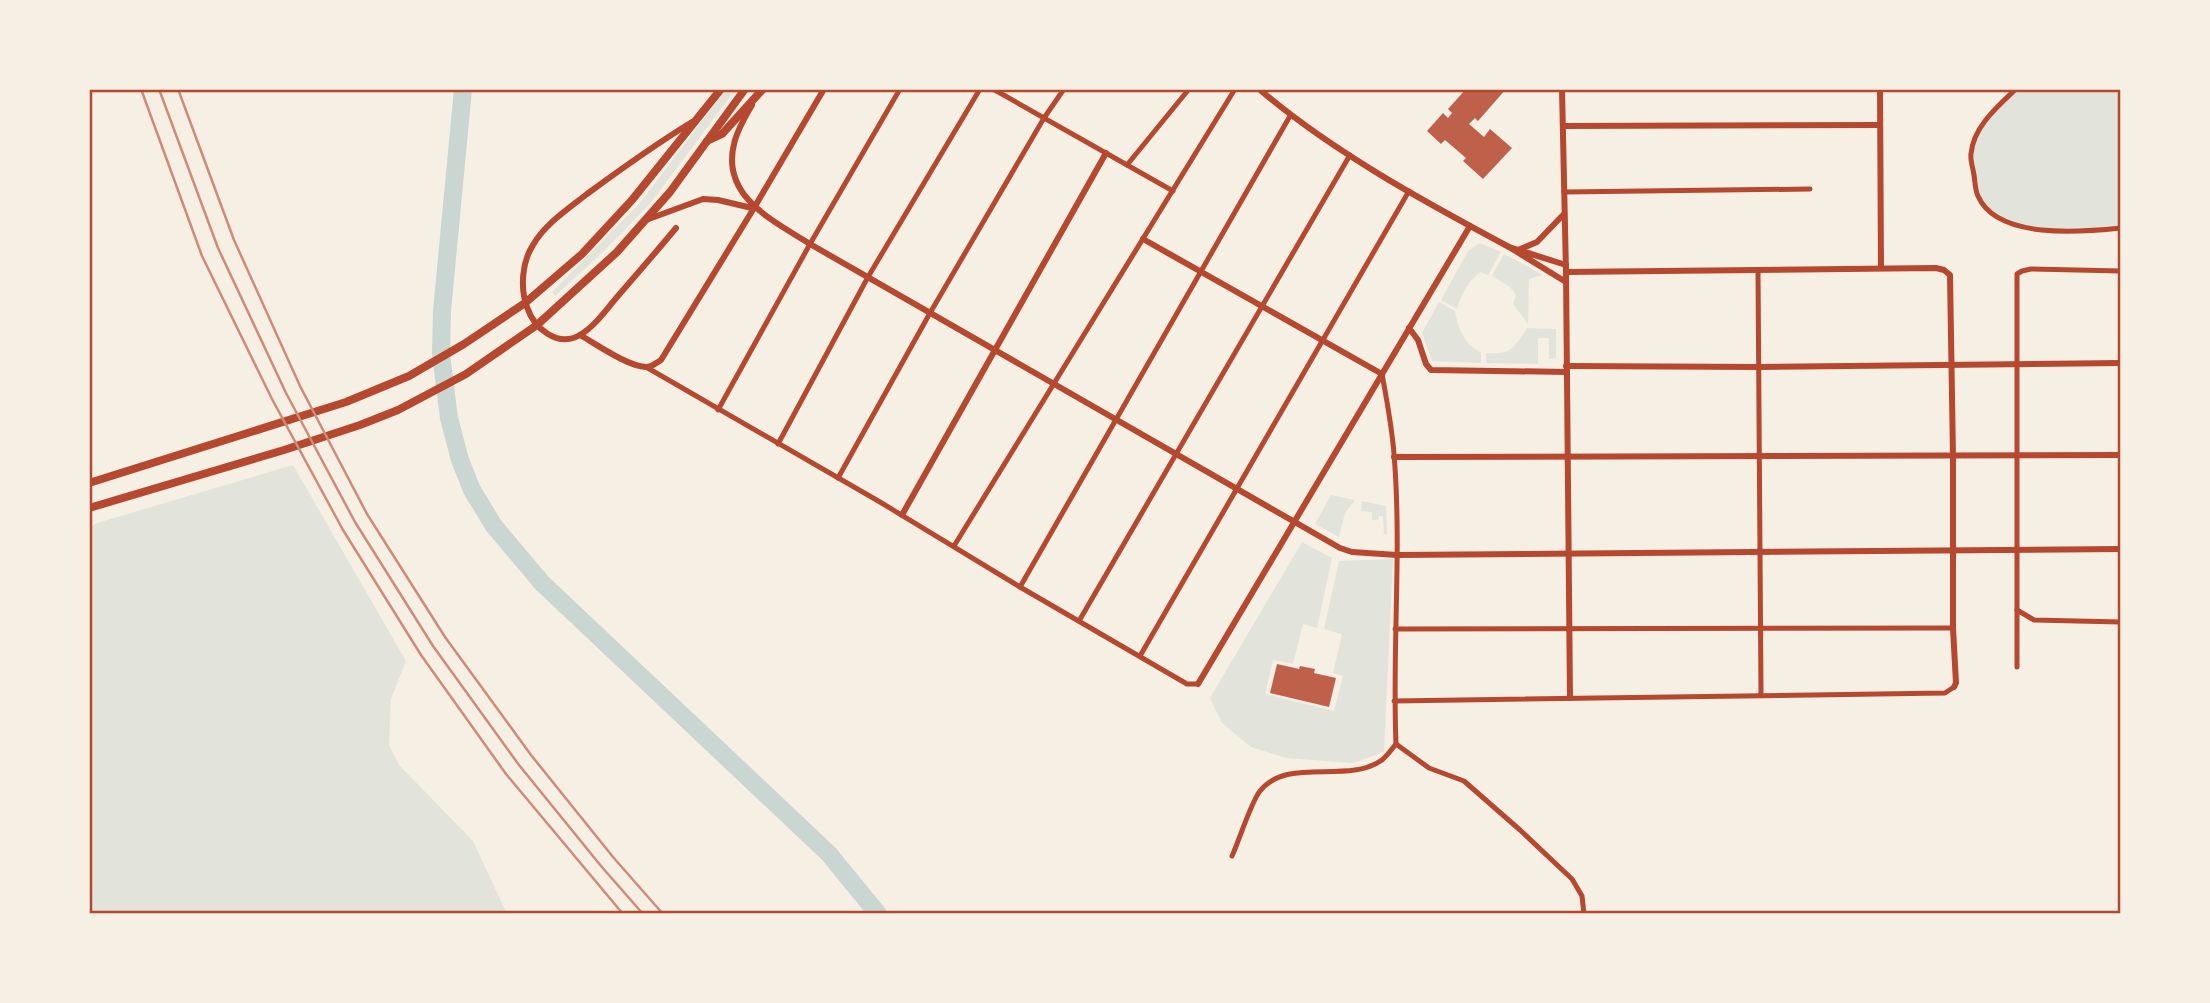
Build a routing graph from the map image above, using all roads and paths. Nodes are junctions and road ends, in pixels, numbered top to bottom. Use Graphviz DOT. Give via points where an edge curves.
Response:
graph roads {
  1 [pos="721,89"];
  2 [pos="745,89"];
  3 [pos="763,89"];
  4 [pos="824,89"];
  5 [pos="901,89"];
  6 [pos="980,89"];
  7 [pos="993,89"];
  8 [pos="1064,89"];
  9 [pos="1189,89"];
  10 [pos="1235,89"];
  11 [pos="1259,89"];
  12 [pos="1562,89"];
  13 [pos="1880,89"];
  14 [pos="2016,89"];
  15 [pos="754,100"];
  16 [pos="1290,116"];
  17 [pos="1044,118"];
  18 [pos="697,119"];
  19 [pos="1880,125"];
  20 [pos="1563,126"];
  21 [pos="704,142"];
  22 [pos="1106,153"];
  23 [pos="1350,155"];
  24 [pos="1127,165"];
  25 [pos="1811,189"];
  26 [pos="1172,191"];
  27 [pos="1409,191"];
  28 [pos="1564,192"];
  29 [pos="754,208"];
  30 [pos="1565,213"];
  31 [pos="646,220"];
  32 [pos="1470,226"];
  33 [pos="676,228"];
  34 [pos="2121,228"];
  35 [pos="1143,239"];
  36 [pos="810,244"];
  37 [pos="1508,247"];
  38 [pos="1518,250"];
  39 [pos="1881,268"];
  40 [pos="1566,269"];
  41 [pos="1758,270"];
  42 [pos="2121,271"];
  43 [pos="1201,272"];
  44 [pos="868,277"];
  45 [pos="1566,282"];
  46 [pos="1262,306"];
  47 [pos="930,313"];
  48 [pos="1409,328"];
  49 [pos="580,335"];
  50 [pos="1323,341"];
  51 [pos="995,350"];
  52 [pos="2121,363"];
  53 [pos="1952,365"];
  54 [pos="2016,365"];
  55 [pos="646,367"];
  56 [pos="1759,367"];
  57 [pos="1566,369"];
  58 [pos="1382,374"];
  59 [pos="1054,384"];
  60 [pos="718,410"];
  61 [pos="1116,419"];
  62 [pos="778,444"];
  63 [pos="1176,454"];
  64 [pos="2121,455"];
  65 [pos="2016,456"];
  66 [pos="1394,457"];
  67 [pos="1567,457"];
  68 [pos="1759,457"];
  69 [pos="1953,457"];
  70 [pos="838,478"];
  71 [pos="89,483"];
  72 [pos="1237,488"];
  73 [pos="92,508"];
  74 [pos="902,515"];
  75 [pos="1294,522"];
  76 [pos="954,546"];
  77 [pos="2017,549"];
  78 [pos="2121,549"];
  79 [pos="1952,550"];
  80 [pos="1760,552"];
  81 [pos="1569,554"];
  82 [pos="1397,555"];
  83 [pos="1020,587"];
  84 [pos="2017,610"];
  85 [pos="1079,621"];
  86 [pos="2121,622"];
  87 [pos="1953,628"];
  88 [pos="1395,629"];
  89 [pos="1569,629"];
  90 [pos="1761,629"];
  91 [pos="1140,656"];
  92 [pos="2017,667"];
  93 [pos="1198,684"];
  94 [pos="1954,687"];
  95 [pos="1761,694"];
  96 [pos="1570,698"];
  97 [pos="1394,701"];
  98 [pos="1396,744"];
  99 [pos="1232,856"];
  100 [pos="1584,914"];
  1 -- 18 [label="main road"];
  2 -- 21 [label="main road"];
  3 -- 15 [label="main road"];
  4 -- 29 [label="street"];
  5 -- 36 [label="street"];
  6 -- 44 [label="street"];
  7 -- 17 [label="street"];
  8 -- 17 [label="street"];
  9 -- 24 [label="street"];
  10 -- 26 [label="street"];
  11 -- 16 [label="street"];
  12 -- 20 [label="street"];
  13 -- 19 [label="street"];
  14 -- 34 [label="street" via="1978,132 1971,154 1978,196 1992,214 2016,226 2087,232"];
  15 -- 21 [label="main road" via="722,134"];
  15 -- 29 [label="street" via="733,154 735,176"];
  16 -- 23 [label="street"];
  16 -- 43 [label="street"];
  17 -- 22 [label="street"];
  17 -- 47 [label="street"];
  18 -- 49 [label="street" via="575,203 540,234 527,255 524,298 528,310 549,336"];
  18 -- 71 [label="main road" via="609,227 551,282 508,316 429,366 346,402"];
  19 -- 20 [label="street"];
  19 -- 39 [label="street"];
  20 -- 28 [label="street"];
  21 -- 31 [label="main road"];
  22 -- 24 [label="street"];
  22 -- 51 [label="street"];
  23 -- 27 [label="street"];
  23 -- 46 [label="street"];
  24 -- 26 [label="street"];
  25 -- 28 [label="street"];
  26 -- 35 [label="street"];
  27 -- 32 [label="street"];
  27 -- 50 [label="street"];
  28 -- 30 [label="street"];
  29 -- 31 [label="street" via="703,199"];
  29 -- 36 [label="street"];
  29 -- 55 [label="street" via="667,352"];
  30 -- 38 [label="street" via="1537,242"];
  30 -- 40 [label="street"];
  31 -- 73 [label="main road" via="537,325 466,374 398,410"];
  32 -- 37 [label="street"];
  32 -- 48 [label="street"];
  33 -- 49 [label="street" via="600,318"];
  35 -- 43 [label="street"];
  35 -- 59 [label="street"];
  36 -- 44 [label="street"];
  36 -- 60 [label="street"];
  37 -- 38 [label="street"];
  37 -- 45 [label="street"];
  38 -- 40 [label="street"];
  39 -- 41 [label="street"];
  39 -- 53 [label="street" via="1936,268 1950,275"];
  40 -- 41 [label="street"];
  40 -- 45 [label="street"];
  41 -- 56 [label="street"];
  42 -- 54 [label="street" via="2032,270 2017,274"];
  43 -- 46 [label="street"];
  43 -- 61 [label="street"];
  44 -- 47 [label="street"];
  44 -- 62 [label="street"];
  45 -- 57 [label="street"];
  46 -- 50 [label="street"];
  46 -- 63 [label="street"];
  47 -- 51 [label="street"];
  47 -- 70 [label="street"];
  48 -- 57 [label="street" via="1431,370"];
  48 -- 58 [label="street"];
  49 -- 55 [label="street"];
  50 -- 58 [label="street"];
  50 -- 72 [label="street"];
  51 -- 59 [label="street"];
  51 -- 74 [label="street"];
  52 -- 54 [label="street"];
  53 -- 54 [label="street"];
  53 -- 56 [label="street"];
  53 -- 69 [label="street"];
  54 -- 65 [label="street"];
  55 -- 60 [label="street"];
  56 -- 57 [label="street"];
  56 -- 68 [label="street"];
  57 -- 67 [label="street"];
  58 -- 66 [label="street"];
  58 -- 75 [label="street"];
  59 -- 61 [label="street"];
  59 -- 76 [label="street"];
  60 -- 62 [label="street"];
  61 -- 63 [label="street"];
  61 -- 83 [label="street"];
  62 -- 70 [label="street"];
  63 -- 72 [label="street"];
  63 -- 85 [label="street"];
  64 -- 65 [label="street"];
  65 -- 69 [label="street"];
  65 -- 77 [label="street"];
  66 -- 67 [label="street"];
  66 -- 82 [label="street"];
  67 -- 68 [label="street"];
  67 -- 81 [label="street"];
  68 -- 69 [label="street"];
  68 -- 80 [label="street"];
  69 -- 79 [label="street"];
  70 -- 74 [label="street"];
  72 -- 75 [label="street"];
  72 -- 91 [label="street"];
  74 -- 76 [label="street"];
  75 -- 82 [label="street" via="1352,552"];
  75 -- 93 [label="street"];
  76 -- 83 [label="street"];
  77 -- 78 [label="street"];
  77 -- 79 [label="street"];
  77 -- 84 [label="street"];
  79 -- 80 [label="street"];
  79 -- 87 [label="street"];
  80 -- 81 [label="street"];
  80 -- 90 [label="street"];
  81 -- 82 [label="street"];
  81 -- 89 [label="street"];
  82 -- 88 [label="street"];
  83 -- 85 [label="street"];
  84 -- 86 [label="street" via="2034,620"];
  84 -- 92 [label="street"];
  85 -- 91 [label="street"];
  87 -- 90 [label="street"];
  87 -- 94 [label="street"];
  88 -- 89 [label="street"];
  88 -- 97 [label="street"];
  89 -- 90 [label="street"];
  89 -- 96 [label="street"];
  90 -- 95 [label="street"];
  91 -- 93 [label="street" via="1187,684"];
  94 -- 95 [label="street" via="1945,693"];
  95 -- 96 [label="street"];
  96 -- 97 [label="street"];
  97 -- 98 [label="street"];
  98 -- 99 [label="street" via="1382,760 1355,771 1299,772 1273,780 1259,792"];
  98 -- 100 [label="street" via="1429,768 1464,781 1520,830 1572,879"];
}
